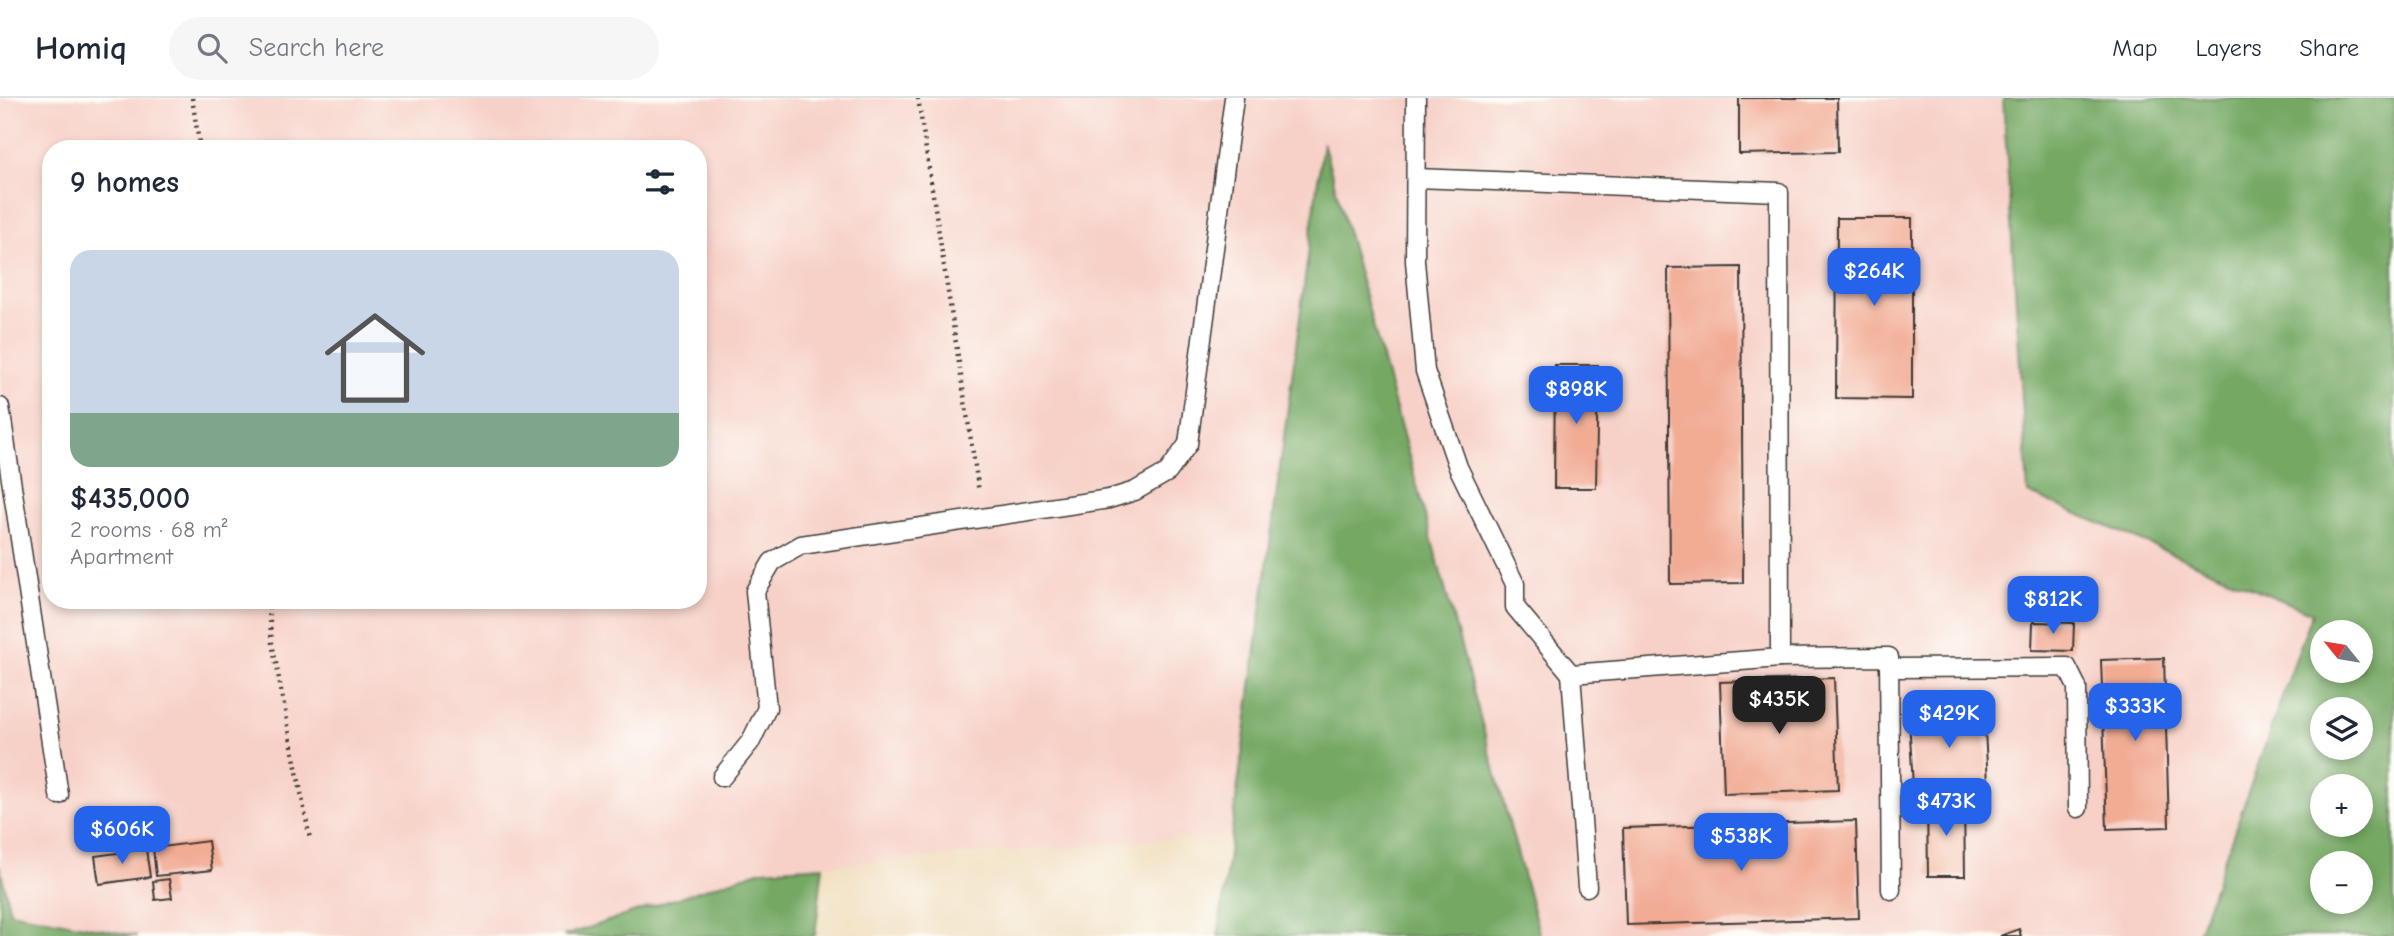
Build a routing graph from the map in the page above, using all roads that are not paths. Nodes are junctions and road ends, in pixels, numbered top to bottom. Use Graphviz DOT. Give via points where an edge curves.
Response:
graph roads {
  1 [pos="1234,98"];
  2 [pos="1416,98"];
  3 [pos="1416,178"];
  4 [pos="0,407"];
  5 [pos="1780,657"];
  6 [pos="1889,668"];
  7 [pos="1571,674"];
  8 [pos="722,777"];
  9 [pos="60,795"];
  10 [pos="2078,808"];
  11 [pos="1587,887"];
  12 [pos="1891,890"];
  1 -- 8 [label="lane" via="1188,444 1168,472 1135,491 1109,499 801,545 772,562 755,591 767,708 751,741"];
  2 -- 3 [label="lane"];
  3 -- 5 [label="lane" via="1779,191"];
  3 -- 7 [label="lane" via="1415,261 1425,371 1458,467 1515,584 1515,607"];
  4 -- 9 [label="lane"];
  5 -- 6 [label="lane" via="1889,657"];
  5 -- 7 [label="lane"];
  6 -- 10 [label="lane" via="2067,667 2077,687"];
  6 -- 12 [label="lane"];
  7 -- 11 [label="lane"];
}
